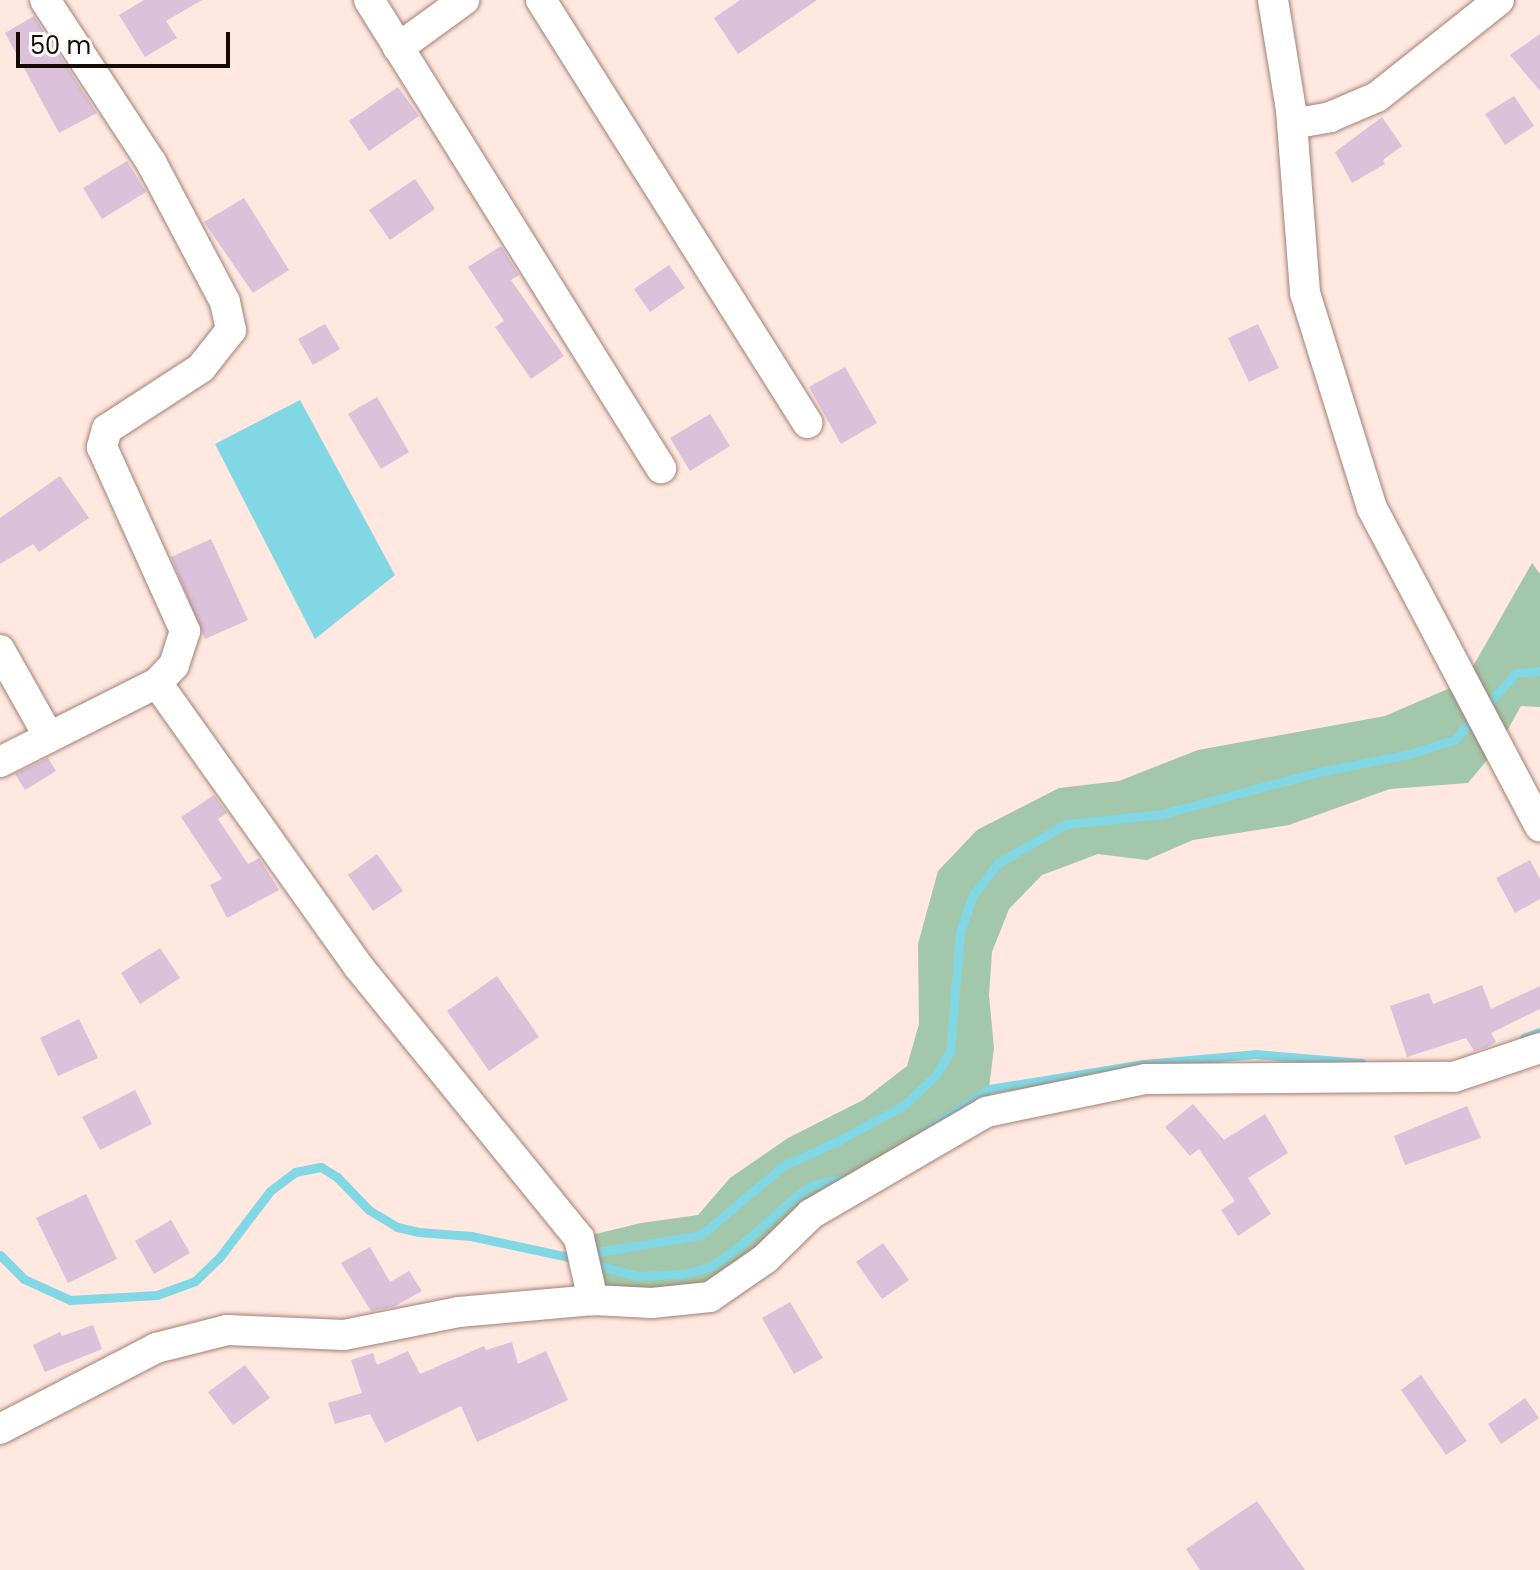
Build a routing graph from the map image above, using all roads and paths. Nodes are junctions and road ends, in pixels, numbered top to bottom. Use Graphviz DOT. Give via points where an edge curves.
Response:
graph roads {
  1 [pos="45,0"];
  2 [pos="369,0"];
  3 [pos="464,0"];
  4 [pos="541,0"];
  5 [pos="1273,0"];
  6 [pos="1499,0"];
  7 [pos="398,48"];
  8 [pos="1292,124"];
  9 [pos="807,423"];
  10 [pos="661,468"];
  11 [pos="0,650"];
  12 [pos="157,683"];
  13 [pos="49,737"];
  14 [pos="0,762"];
  15 [pos="1540,826"];
  16 [pos="1540,1048"];
  17 [pos="593,1300"];
  18 [pos="0,1429"];
  1 -- 12 [label="street" via="151,162 225,302 231,330 201,368 107,429 102,447 185,631 174,665"];
  2 -- 7 [label="street"];
  3 -- 7 [label="street"];
  4 -- 9 [label="street"];
  5 -- 8 [label="street"];
  6 -- 8 [label="street" via="1377,97 1330,117"];
  7 -- 10 [label="street"];
  8 -- 15 [label="street" via="1305,293 1372,508"];
  11 -- 13 [label="street"];
  12 -- 13 [label="street"];
  12 -- 17 [label="street" via="358,966 579,1238"];
  13 -- 14 [label="street"];
  16 -- 17 [label="street" via="1454,1077 1145,1079 986,1112 811,1214 765,1259 710,1297 652,1303"];
  17 -- 18 [label="street" via="459,1312 344,1335 227,1330 156,1348"];
}
